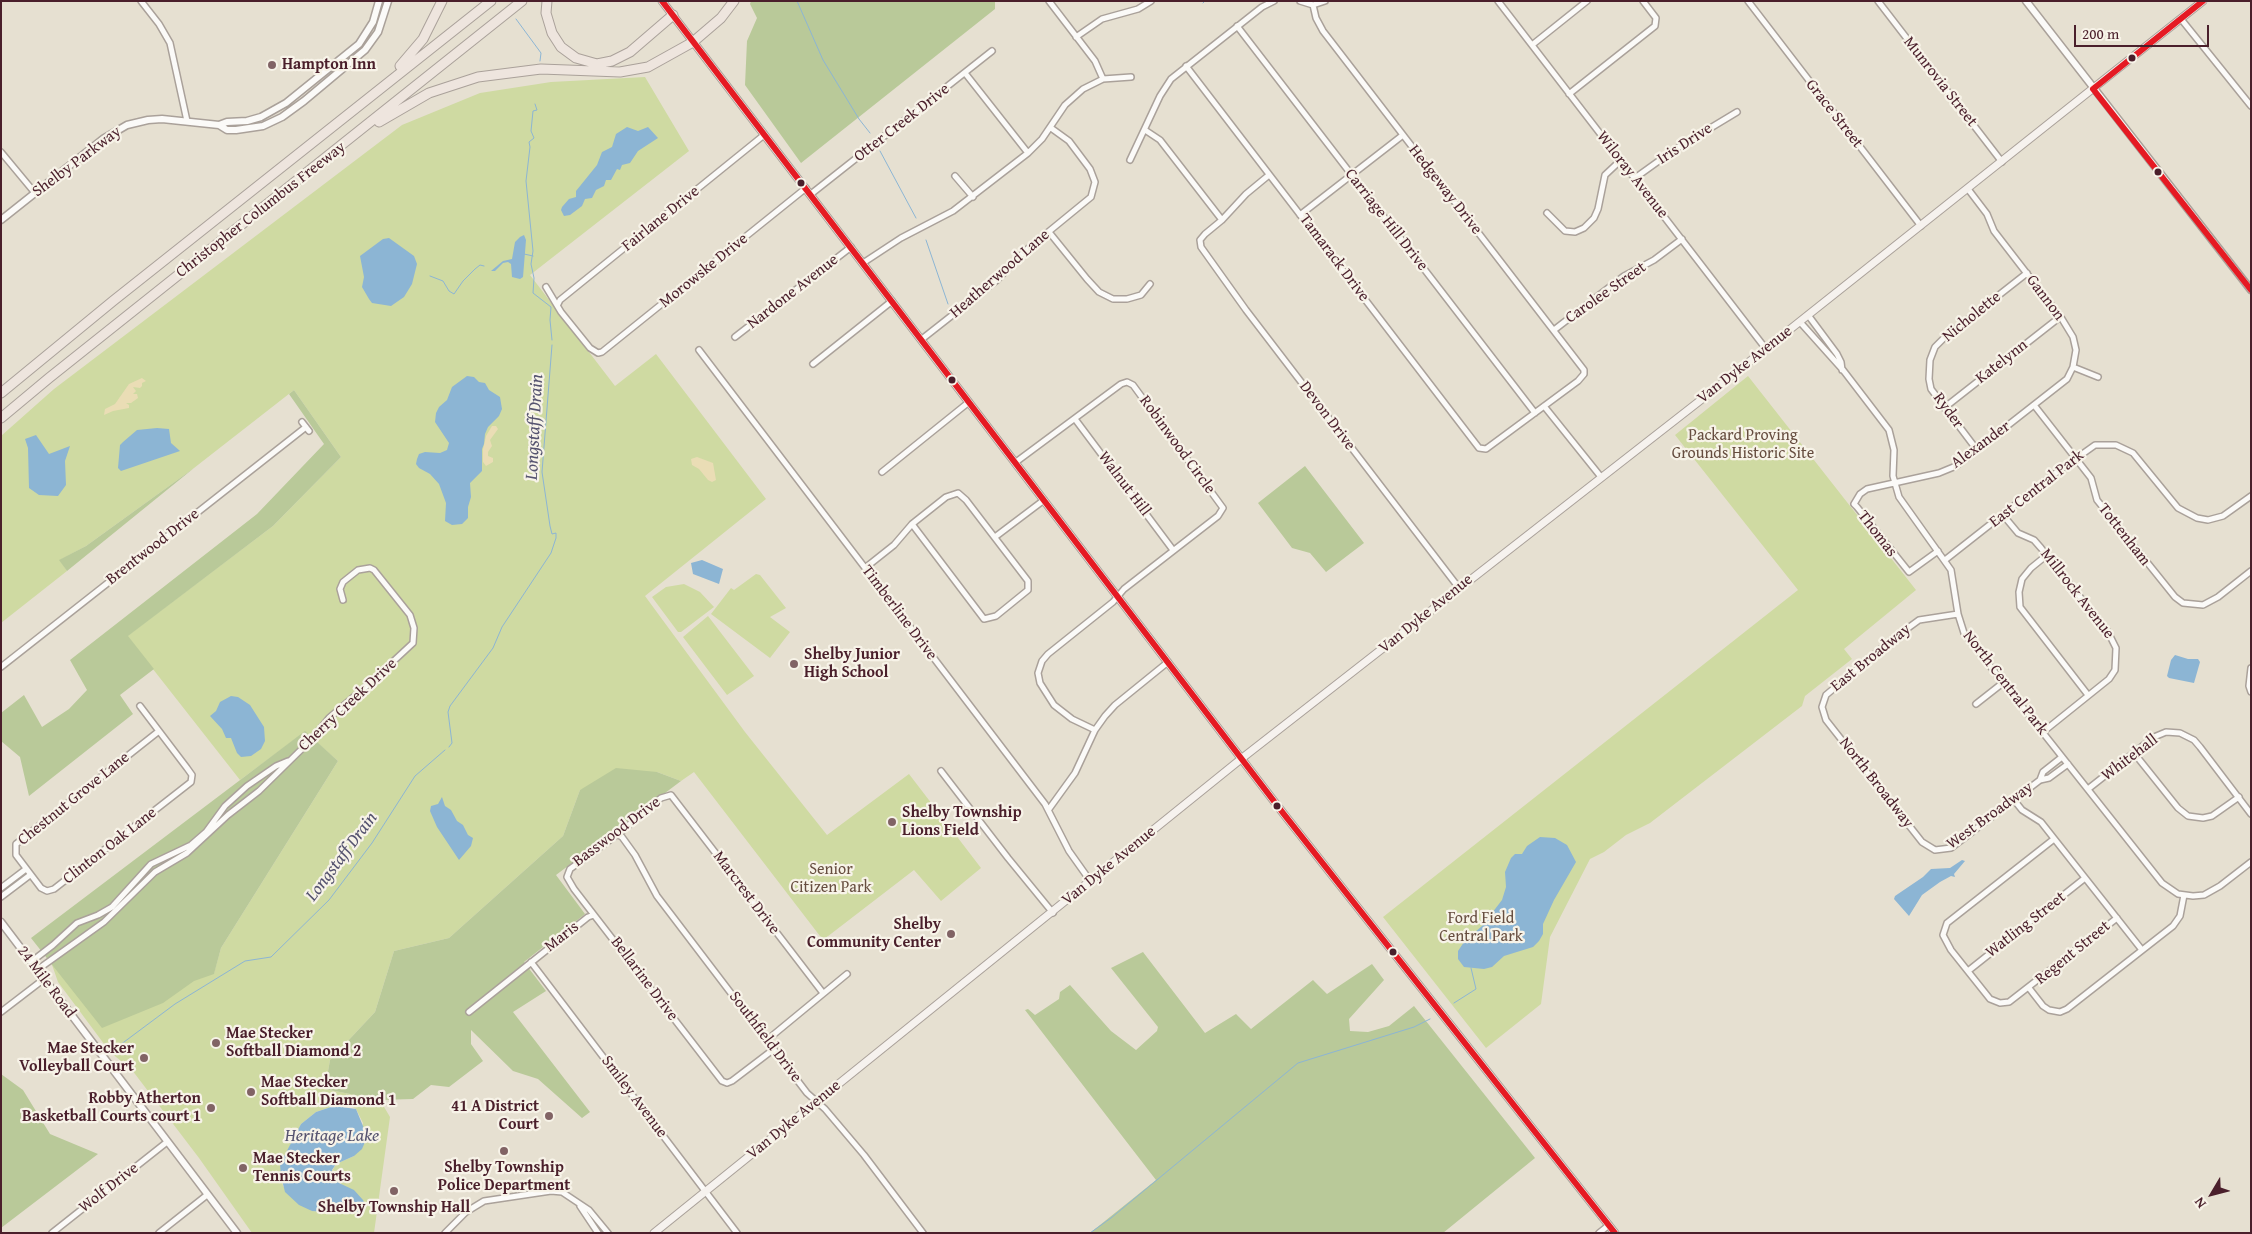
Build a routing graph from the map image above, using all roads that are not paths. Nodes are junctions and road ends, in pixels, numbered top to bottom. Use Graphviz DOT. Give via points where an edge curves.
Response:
graph roads {
  1 [pos="141,1"];
  2 [pos="379,1"];
  3 [pos="388,1"];
  4 [pos="442,1"];
  5 [pos="491,1"];
  6 [pos="522,1"];
  7 [pos="547,1"];
  8 [pos="662,1"];
  9 [pos="734,1"];
  10 [pos="1048,1"];
  11 [pos="1274,1"];
  12 [pos="1300,1"];
  13 [pos="1325,1"];
  14 [pos="1498,1"];
  15 [pos="1587,1"];
  16 [pos="1644,1"];
  17 [pos="1748,1"];
  18 [pos="1878,1"];
  19 [pos="2026,1"];
  20 [pos="2203,1"];
  21 [pos="1148,2"];
  22 [pos="1313,5"];
  23 [pos="673,15"];
  24 [pos="2181,19"];
  25 [pos="1237,26"];
  26 [pos="1076,38"];
  27 [pos="693,42"];
  28 [pos="1532,45"];
  29 [pos="992,51"];
  30 [pos="1186,66"];
  31 [pos="965,73"];
  32 [pos="1131,77"];
  33 [pos="1103,79"];
  34 [pos="2093,89"];
  35 [pos="1569,94"];
  36 [pos="2251,106"];
  37 [pos="277,110"];
  38 [pos="1737,112"];
  39 [pos="347,114"];
  40 [pos="275,120"];
  41 [pos="187,122"];
  42 [pos="219,125"];
  43 [pos="1050,128"];
  44 [pos="1146,130"];
  45 [pos="764,135"];
  46 [pos="1403,135"];
  47 [pos="345,144"];
  48 [pos="1,152"];
  49 [pos="1028,153"];
  50 [pos="1130,160"];
  51 [pos="1621,160"];
  52 [pos="2002,162"];
  53 [pos="1269,175"];
  54 [pos="1351,175"];
  55 [pos="955,176"];
  56 [pos="1635,178"];
  57 [pos="1968,189"];
  58 [pos="808,191"];
  59 [pos="35,194"];
  60 [pos="973,197"];
  61 [pos="1547,213"];
  62 [pos="1300,215"];
  63 [pos="1,220"];
  64 [pos="1222,220"];
  65 [pos="1921,226"];
  66 [pos="1049,232"];
  67 [pos="1682,239"];
  68 [pos="851,247"];
  69 [pos="863,263"];
  70 [pos="2027,273"];
  71 [pos="1150,284"];
  72 [pos="546,287"];
  73 [pos="2251,290"];
  74 [pos="892,301"];
  75 [pos="558,304"];
  76 [pos="1808,315"];
  77 [pos="2060,316"];
  78 [pos="1800,322"];
  79 [pos="1554,330"];
  80 [pos="735,337"];
  81 [pos="922,339"];
  82 [pos="1766,349"];
  83 [pos="699,350"];
  84 [pos="813,364"];
  85 [pos="1928,367"];
  86 [pos="2073,368"];
  87 [pos="1842,370"];
  88 [pos="2098,377"];
  89 [pos="1,393"];
  90 [pos="969,402"];
  91 [pos="1544,406"];
  92 [pos="2034,406"];
  93 [pos="1944,408"];
  94 [pos="1535,413"];
  95 [pos="1,418"];
  96 [pos="1075,418"];
  97 [pos="306,426"];
  98 [pos="1977,450"];
  99 [pos="2075,458"];
  100 [pos="1016,462"];
  101 [pos="882,472"];
  102 [pos="1601,477"];
  103 [pos="1894,482"];
  104 [pos="2251,496"];
  105 [pos="1044,500"];
  106 [pos="2003,515"];
  107 [pos="912,524"];
  108 [pos="995,538"];
  109 [pos="1173,550"];
  110 [pos="1938,551"];
  111 [pos="2047,555"];
  112 [pos="1945,560"];
  113 [pos="865,568"];
  114 [pos="2251,571"];
  115 [pos="1459,588"];
  116 [pos="1118,596"];
  117 [pos="343,600"];
  118 [pos="1958,614"];
  119 [pos="1168,662"];
  120 [pos="1,667"];
  121 [pos="2250,671"];
  122 [pos="2004,682"];
  123 [pos="2251,692"];
  124 [pos="2088,695"];
  125 [pos="1976,704"];
  126 [pos="140,706"];
  127 [pos="1822,707"];
  128 [pos="159,730"];
  129 [pos="1095,730"];
  130 [pos="2043,732"];
  131 [pos="2134,753"];
  132 [pos="2062,756"];
  133 [pos="1241,759"];
  134 [pos="288,761"];
  135 [pos="2052,764"];
  136 [pos="2068,764"];
  137 [pos="941,771"];
  138 [pos="2058,772"];
  139 [pos="265,774"];
  140 [pos="272,780"];
  141 [pos="2040,780"];
  142 [pos="2088,789"];
  143 [pos="670,794"];
  144 [pos="2239,797"];
  145 [pos="2014,800"];
  146 [pos="1049,809"];
  147 [pos="2251,814"];
  148 [pos="208,833"];
  149 [pos="617,834"];
  150 [pos="2054,839"];
  151 [pos="1939,851"];
  152 [pos="2251,862"];
  153 [pos="26,869"];
  154 [pos="567,872"];
  155 [pos="30,875"];
  156 [pos="2085,878"];
  157 [pos="1091,882"];
  158 [pos="1,888"];
  159 [pos="2181,894"];
  160 [pos="1,897"];
  161 [pos="120,903"];
  162 [pos="1053,912"];
  163 [pos="594,915"];
  164 [pos="2117,918"];
  165 [pos="1,922"];
  166 [pos="57,942"];
  167 [pos="64,950"];
  168 [pos="2142,950"];
  169 [pos="31,962"];
  170 [pos="531,962"];
  171 [pos="37,970"];
  172 [pos="1968,971"];
  173 [pos="847,974"];
  174 [pos="44,979"];
  175 [pos="2030,988"];
  176 [pos="823,993"];
  177 [pos="1,1012"];
  178 [pos="470,1012"];
  179 [pos="767,1040"];
  180 [pos="774,1048"];
  181 [pos="816,1102"];
  182 [pos="167,1142"];
  183 [pos="706,1191"];
  184 [pos="208,1195"];
  185 [pos="578,1203"];
  186 [pos="1609,1225"];
  187 [pos="52,1233"];
  188 [pos="159,1233"];
  189 [pos="237,1233"];
  190 [pos="446,1233"];
  191 [pos="598,1233"];
  192 [pos="608,1233"];
  193 [pos="654,1233"];
  194 [pos="737,1233"];
  195 [pos="923,1233"];
  196 [pos="1599,1233"];
  197 [pos="1615,1233"];
  1 -- 41 [label="street" via="170,43"];
  2 -- 37 [label="street, Shelby Parkway" via="373,22 359,44"];
  3 -- 40 [label="street, Shelby Parkway" via="378,32 365,50 304,102"];
  4 -- 39 [label="highway" via="432,25 408,58"];
  5 -- 39 [label="highway, Christopher Columbus Freeway"];
  6 -- 47 [label="highway, Christopher Columbus Freeway"];
  7 -- 23 [label="highway" via="546,13 552,33 561,47 576,58 597,64 630,52"];
  8 -- 23 [label="main road"];
  9 -- 27 [label="highway" via="721,18"];
  10 -- 26 [label="street"];
  11 -- 25 [label="street"];
  12 -- 22 [label="street"];
  13 -- 22 [label="street"];
  14 -- 28 [label="street, Wiloray Avenue"];
  15 -- 28 [label="street"];
  16 -- 35 [label="street" via="1656,23"];
  17 -- 65 [label="street, Grace Street"];
  18 -- 52 [label="street, Munrovia Street"];
  19 -- 34 [label="street"];
  20 -- 24 [label="main road, Van Dyke Avenue"];
  21 -- 26 [label="street" via="1102,19"];
  22 -- 46 [label="street, Hedgeway Drive" via="1321,28"];
  23 -- 27 [label="main road"];
  24 -- 34 [label="main road, Van Dyke Avenue"];
  24 -- 36 [label="street"];
  25 -- 30 [label="street"];
  25 -- 54 [label="street, Carriage Hill Drive"];
  26 -- 33 [label="street" via="1098,66"];
  27 -- 45 [label="main road"];
  27 -- 47 [label="highway" via="656,64 640,69 620,72 541,70 457,82 429,93"];
  28 -- 35 [label="street, Wiloray Avenue"];
  29 -- 31 [label="street, Otter Creek Drive"];
  30 -- 44 [label="street" via="1163,90"];
  30 -- 53 [label="street, Tamarack Drive"];
  31 -- 49 [label="street"];
  31 -- 58 [label="street, Otter Creek Drive"];
  32 -- 33 [label="street"];
  33 -- 43 [label="street" via="1072,97"];
  34 -- 52 [label="main road, Van Dyke Avenue"];
  34 -- 73 [label="street"];
  35 -- 51 [label="street, Wiloray Avenue"];
  37 -- 40 [label="street"];
  37 -- 42 [label="street, Shelby Parkway" via="253,119"];
  38 -- 56 [label="street, Iris Drive"];
  39 -- 89 [label="highway, Christopher Columbus Freeway"];
  40 -- 42 [label="street, Shelby Parkway" via="236,130 227,130"];
  41 -- 42 [label="street, Shelby Parkway"];
  41 -- 59 [label="street, Shelby Parkway" via="148,120 122,128 103,139"];
  43 -- 49 [label="street"];
  43 -- 66 [label="street, Heatherwood Lane" via="1069,141 1090,169 1094,177 1094,192 1090,199"];
  44 -- 50 [label="street"];
  44 -- 64 [label="street" via="1160,140"];
  45 -- 58 [label="main road"];
  45 -- 75 [label="street, Fairlane Drive"];
  46 -- 54 [label="street"];
  46 -- 79 [label="street, Hedgeway Drive"];
  47 -- 95 [label="highway, Christopher Columbus Freeway"];
  48 -- 59 [label="street"];
  49 -- 60 [label="street"];
  51 -- 56 [label="street, Wiloray Avenue"];
  51 -- 61 [label="street" via="1605,175 1597,213 1584,228 1575,232 1565,231"];
  52 -- 57 [label="main road, Van Dyke Avenue"];
  53 -- 62 [label="street, Tamarack Drive"];
  53 -- 64 [label="street"];
  54 -- 62 [label="street"];
  54 -- 94 [label="street, Carriage Hill Drive"];
  55 -- 60 [label="street"];
  56 -- 67 [label="street, Wiloray Avenue"];
  57 -- 65 [label="main road, Van Dyke Avenue"];
  57 -- 70 [label="street, Gannon" via="1987,214 1994,231"];
  58 -- 68 [label="main road"];
  58 -- 75 [label="street, Morowske Drive" via="602,352 590,348"];
  59 -- 63 [label="street, Shelby Parkway"];
  60 -- 69 [label="street"];
  62 -- 94 [label="street, Tamarack Drive" via="1482,450"];
  64 -- 115 [label="street, Devon Drive" via="1200,242 1204,252"];
  65 -- 76 [label="main road, Van Dyke Avenue"];
  66 -- 71 [label="street" via="1099,292 1113,299 1127,299 1141,295"];
  66 -- 81 [label="street, Heatherwood Lane" via="1020,255 1001,277"];
  67 -- 79 [label="street, Carolee Street" via="1654,260 1624,276"];
  67 -- 82 [label="street, Wiloray Avenue"];
  68 -- 69 [label="main road"];
  68 -- 80 [label="street, Nardone Avenue"];
  69 -- 74 [label="main road"];
  70 -- 77 [label="street, Gannon"];
  70 -- 85 [label="street, Nicholette" via="1943,339 1933,352"];
  72 -- 75 [label="street"];
  74 -- 81 [label="main road"];
  74 -- 84 [label="street"];
  76 -- 78 [label="main road, Van Dyke Avenue"];
  76 -- 87 [label="street, North Central Park" via="1837,354"];
  77 -- 86 [label="street, Gannon" via="2073,337 2076,350"];
  77 -- 93 [label="street, Katelynn"];
  78 -- 82 [label="main road, Van Dyke Avenue"];
  78 -- 87 [label="street, North Central Park"];
  79 -- 91 [label="street, Hedgeway Drive" via="1583,366 1584,372 1578,381"];
  81 -- 90 [label="main road"];
  82 -- 102 [label="main road, Van Dyke Avenue"];
  83 -- 113 [label="street, Timberline Drive"];
  85 -- 93 [label="street, Ryder" via="1931,389"];
  86 -- 88 [label="street"];
  86 -- 92 [label="street" via="2067,379"];
  87 -- 103 [label="street, North Central Park" via="1889,430 1894,450"];
  90 -- 100 [label="main road"];
  90 -- 101 [label="street"];
  91 -- 94 [label="street"];
  91 -- 102 [label="street"];
  92 -- 98 [label="street, Alexander"];
  92 -- 99 [label="street, Tottenham"];
  93 -- 98 [label="street, Ryder"];
  96 -- 100 [label="street"];
  96 -- 109 [label="street, Walnut Hill"];
  96 -- 109 [label="street, Robinwood Circle" via="1121,384 1130,383 1138,392 1222,506 1218,516"];
  97 -- 120 [label="street, Brentwood Drive"];
  98 -- 103 [label="street, Alexander" via="1950,469"];
  99 -- 104 [label="street, East Central Park" via="2095,445 2110,443 2125,448 2141,461 2178,508 2197,518 2211,520 2223,516"];
  99 -- 106 [label="street, East Central Park"];
  99 -- 114 [label="street, Tottenham" via="2091,478 2097,500 2168,590 2182,602 2193,605 2209,602"];
  100 -- 105 [label="main road"];
  102 -- 115 [label="main road, Van Dyke Avenue"];
  103 -- 110 [label="street, North Central Park" via="1902,503"];
  103 -- 110 [label="street, Thomas" via="1867,489 1854,504 1856,508 1909,572"];
  105 -- 108 [label="street"];
  105 -- 116 [label="main road"];
  106 -- 111 [label="street, Millrock Avenue"];
  106 -- 112 [label="street, East Central Park"];
  107 -- 108 [label="street" via="946,497 958,493"];
  107 -- 108 [label="street" via="986,620 996,616 1029,588 1028,581"];
  107 -- 113 [label="street" via="894,545"];
  109 -- 116 [label="street"];
  110 -- 112 [label="street, North Central Park"];
  111 -- 124 [label="street" via="2022,579 2020,607"];
  111 -- 124 [label="street, Millrock Avenue" via="2111,636 2116,648 2115,670"];
  112 -- 118 [label="street, North Central Park" via="1952,575"];
  113 -- 146 [label="street, Timberline Drive"];
  115 -- 133 [label="main road, Van Dyke Avenue"];
  116 -- 119 [label="main road"];
  116 -- 129 [label="street" via="1048,654 1039,669 1040,683 1054,705 1072,719"];
  117 -- 134 [label="street, Cherry Creek Drive" via="340,589 343,582 358,570 370,568 379,574 410,616 414,640 409,648 329,718"];
  118 -- 122 [label="street, North Central Park" via="1964,633"];
  118 -- 127 [label="street, East Broadway" via="1916,622 1830,691 1824,697"];
  119 -- 129 [label="street" via="1115,705"];
  119 -- 133 [label="main road"];
  121 -- 123 [label="street"];
  122 -- 125 [label="street"];
  122 -- 130 [label="street, North Central Park"];
  124 -- 130 [label="street"];
  126 -- 128 [label="street"];
  127 -- 151 [label="street, North Broadway" via="1829,725 1912,829 1927,846"];
  128 -- 153 [label="street, Chestnut Grove Lane" via="18,842 15,852"];
  128 -- 155 [label="street, Clinton Oak Lane" via="188,768 192,778 188,786 53,890 41,888"];
  129 -- 146 [label="street" via="1075,773"];
  130 -- 132 [label="street, North Central Park"];
  131 -- 142 [label="street, Whitehall"];
  131 -- 144 [label="street" via="2188,816 2212,816"];
  131 -- 144 [label="street, Whitehall" via="2166,732 2186,735 2194,740"];
  132 -- 135 [label="street, West Broadway"];
  132 -- 136 [label="street, North Central Park"];
  133 -- 157 [label="main road, Van Dyke Avenue"];
  133 -- 186 [label="main road"];
  134 -- 139 [label="street, Cherry Creek Drive"];
  134 -- 140 [label="street, Cherry Creek Drive"];
  135 -- 138 [label="street"];
  135 -- 141 [label="street, West Broadway"];
  136 -- 138 [label="street, West Broadway"];
  136 -- 142 [label="street, North Central Park"];
  137 -- 162 [label="street"];
  138 -- 141 [label="street, West Broadway"];
  139 -- 140 [label="street"];
  139 -- 148 [label="street, Cherry Creek Drive" via="235,796"];
  140 -- 148 [label="street, Cherry Creek Drive"];
  141 -- 145 [label="street, West Broadway"];
  142 -- 159 [label="street, North Central Park" via="2162,883"];
  143 -- 149 [label="street, Basswood Drive"];
  143 -- 176 [label="street, Marcrest Drive"];
  144 -- 147 [label="street"];
  145 -- 150 [label="street" via="2022,810 2041,822"];
  145 -- 151 [label="street, West Broadway" via="1951,848"];
  146 -- 157 [label="street, Timberline Drive" via="1068,850"];
  148 -- 161 [label="street, Cherry Creek Drive" via="187,853 155,872"];
  148 -- 161 [label="street, Cherry Creek Drive" via="181,851 151,864"];
  149 -- 154 [label="street, Basswood Drive"];
  149 -- 179 [label="street, Southfield Drive" via="635,854 657,896"];
  150 -- 156 [label="street"];
  150 -- 172 [label="street" via="1950,921 1943,930 1946,944"];
  152 -- 159 [label="street" via="2210,893 2198,896"];
  153 -- 155 [label="street, Chestnut Grove Lane"];
  153 -- 158 [label="street"];
  154 -- 163 [label="street, Bellarine Drive" via="567,877"];
  155 -- 160 [label="street"];
  156 -- 164 [label="street"];
  156 -- 172 [label="street, Watling Street"];
  157 -- 162 [label="main road, Van Dyke Avenue"];
  159 -- 168 [label="street" via="2177,921"];
  161 -- 166 [label="street, Cherry Creek Drive" via="77,923"];
  161 -- 167 [label="street, Cherry Creek Drive" via="104,922"];
  162 -- 181 [label="main road, Van Dyke Avenue"];
  163 -- 170 [label="street, Maris"];
  163 -- 180 [label="street, Bellarine Drive" via="720,1079 726,1083 734,1080"];
  164 -- 168 [label="street"];
  164 -- 175 [label="street, Regent Street"];
  165 -- 169 [label="street, 24 Mile Road"];
  166 -- 167 [label="street"];
  166 -- 169 [label="street, Cherry Creek Drive"];
  167 -- 171 [label="street, Cherry Creek Drive"];
  168 -- 175 [label="street" via="2060,1012 2043,1006"];
  169 -- 171 [label="street, 24 Mile Road"];
  170 -- 178 [label="street, Maris"];
  170 -- 183 [label="street, Smiley Avenue"];
  171 -- 174 [label="street, 24 Mile Road"];
  172 -- 175 [label="street, Regent Street" via="1996,1002 2013,1000"];
  173 -- 176 [label="street"];
  174 -- 177 [label="street"];
  174 -- 182 [label="street, 24 Mile Road"];
  176 -- 179 [label="street"];
  179 -- 180 [label="street, Southfield Drive"];
  180 -- 181 [label="street, Southfield Drive"];
  181 -- 183 [label="main road, Van Dyke Avenue"];
  181 -- 195 [label="street, Southfield Drive" via="864,1155"];
  182 -- 184 [label="street, 24 Mile Road"];
  182 -- 187 [label="street, Wolf Drive"];
  183 -- 193 [label="main road, Van Dyke Avenue"];
  183 -- 194 [label="street, Smiley Avenue"];
  184 -- 188 [label="street"];
  184 -- 189 [label="street, 24 Mile Road"];
  185 -- 190 [label="street" via="562,1192 552,1191 484,1201 466,1212"];
  185 -- 191 [label="street"];
  185 -- 192 [label="street"];
  186 -- 196 [label="street"];
  186 -- 197 [label="main road"];
}
